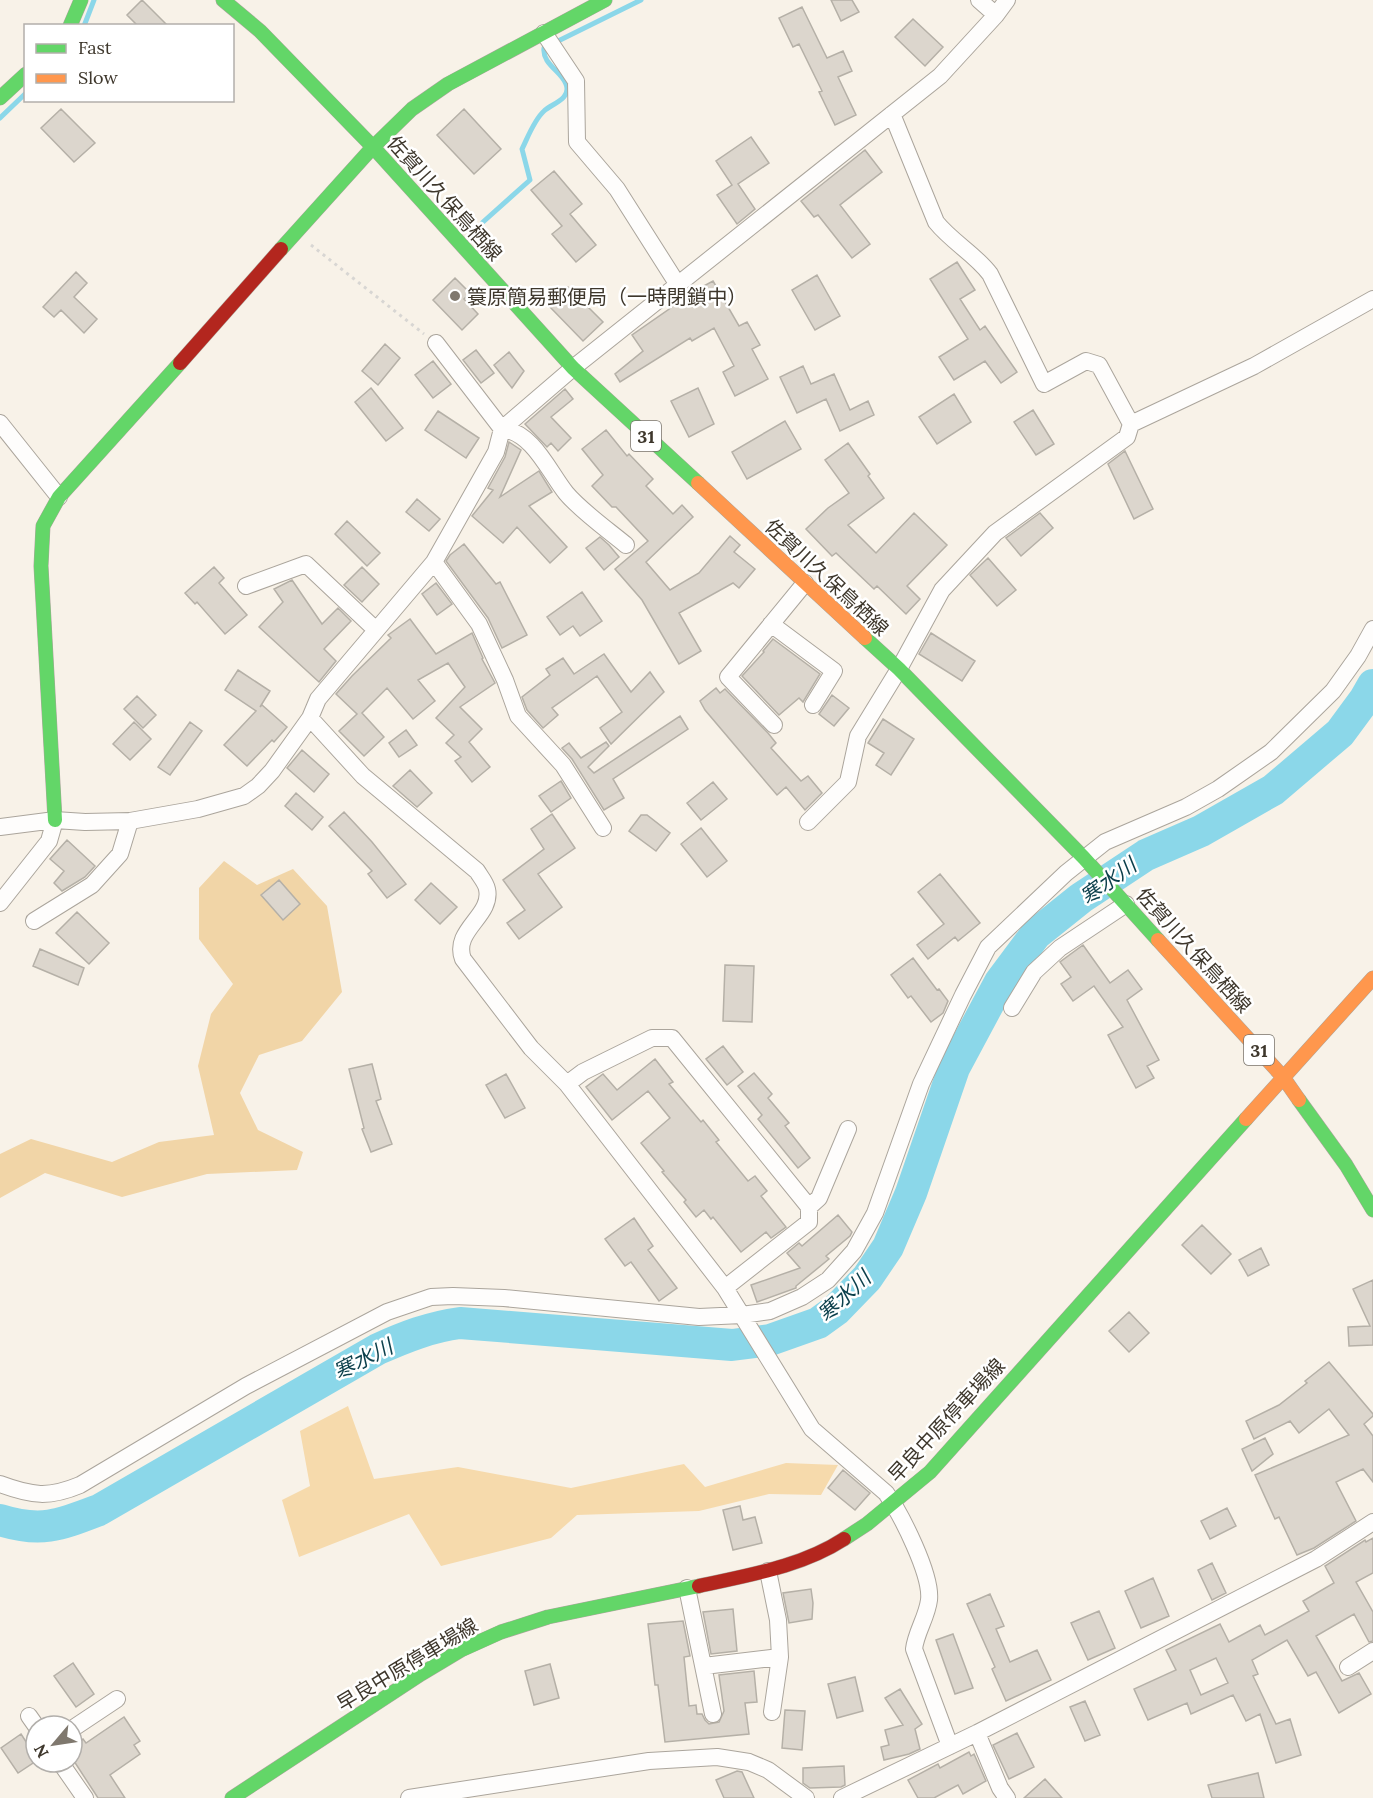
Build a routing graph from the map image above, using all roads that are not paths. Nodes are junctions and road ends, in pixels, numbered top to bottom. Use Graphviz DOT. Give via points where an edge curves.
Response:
graph roads {
  1 [pos="81,0"];
  2 [pos="223,0"];
  3 [pos="605,0"];
  4 [pos="979,0"];
  5 [pos="1007,0"];
  6 [pos="996,15"];
  7 [pos="71,24"];
  8 [pos="544,33"];
  9 [pos="24,76"];
  10 [pos="0,98"];
  11 [pos="892,114"];
  12 [pos="373,147"];
  13 [pos="678,285"];
  14 [pos="1373,299"];
  15 [pos="436,343"];
  16 [pos="573,369"];
  17 [pos="0,423"];
  18 [pos="1131,424"];
  19 [pos="502,429"];
  20 [pos="59,497"];
  21 [pos="626,545"];
  22 [pos="434,562"];
  23 [pos="805,583"];
  24 [pos="246,586"];
  25 [pos="771,624"];
  26 [pos="1373,629"];
  27 [pos="376,630"];
  28 [pos="899,669"];
  29 [pos="813,705"];
  30 [pos="310,718"];
  31 [pos="774,725"];
  32 [pos="55,820"];
  33 [pos="130,820"];
  34 [pos="808,822"];
  35 [pos="0,827"];
  36 [pos="603,828"];
  37 [pos="1084,858"];
  38 [pos="0,903"];
  39 [pos="1126,904"];
  40 [pos="34,921"];
  41 [pos="1373,978"];
  42 [pos="1012,1008"];
  43 [pos="1283,1077"];
  44 [pos="567,1084"];
  45 [pos="848,1129"];
  46 [pos="809,1207"];
  47 [pos="1373,1210"];
  48 [pos="725,1288"];
  49 [pos="742,1315"];
  50 [pos="0,1484"];
  51 [pos="894,1503"];
  52 [pos="1373,1522"];
  53 [pos="768,1571"];
  54 [pos="687,1588"];
  55 [pos="1373,1651"];
  56 [pos="780,1657"];
  57 [pos="704,1666"];
  58 [pos="1348,1667"];
  59 [pos="117,1699"];
  60 [pos="772,1712"];
  61 [pos="713,1714"];
  62 [pos="84,1721"];
  63 [pos="977,1733"];
  64 [pos="950,1746"];
  65 [pos="68,1774"];
  66 [pos="85,1798"];
  67 [pos="232,1798"];
  68 [pos="409,1798"];
  69 [pos="806,1798"];
  70 [pos="842,1798"];
  71 [pos="1007,1798"];
  1 -- 7 [label="main road"];
  2 -- 12 [label="main road, 佐賀川久保鳥栖線 / 31" via="260,31"];
  3 -- 8 [label="main road"];
  4 -- 6 [label="street"];
  5 -- 6 [label="street"];
  6 -- 11 [label="street" via="940,76"];
  8 -- 12 [label="main road" via="448,84 412,109"];
  8 -- 13 [label="street" via="576,81 577,142 617,189"];
  9 -- 10 [label="main road"];
  11 -- 13 [label="street"];
  11 -- 18 [label="street" via="936,222 990,274 1044,384 1086,361 1099,364"];
  12 -- 16 [label="main road, 佐賀川久保鳥栖線 / 31"];
  12 -- 20 [label="main road"];
  13 -- 16 [label="street"];
  14 -- 18 [label="street" via="1254,366"];
  15 -- 19 [label="street"];
  16 -- 19 [label="street"];
  16 -- 23 [label="main road, 佐賀川久保鳥栖線 / 31"];
  17 -- 20 [label="street"];
  18 -- 28 [label="street" via="1127,438 996,533 942,590"];
  19 -- 21 [label="street" via="513,430 541,455 567,494"];
  19 -- 22 [label="street" via="496,452"];
  20 -- 32 [label="main road" via="43,526 41,566"];
  22 -- 27 [label="street"];
  22 -- 36 [label="street" via="479,624 518,716 563,765"];
  23 -- 25 [label="street"];
  23 -- 28 [label="main road, 佐賀川久保鳥栖線 / 31"];
  24 -- 27 [label="street" via="306,564"];
  25 -- 29 [label="street" via="834,671"];
  25 -- 31 [label="street" via="728,677"];
  26 -- 37 [label="street" via="1333,691 1271,752 1218,789 1105,842"];
  27 -- 30 [label="street" via="318,699"];
  28 -- 34 [label="street" via="858,736 848,782"];
  28 -- 37 [label="main road, 佐賀川久保鳥栖線 / 31"];
  30 -- 33 [label="street" via="272,771 244,796 207,807"];
  30 -- 44 [label="street" via="363,776 477,872 487,889 485,906 459,950 531,1048"];
  32 -- 33 [label="street"];
  32 -- 35 [label="street"];
  32 -- 38 [label="street" via="49,841"];
  33 -- 40 [label="street" via="120,854 92,885"];
  37 -- 39 [label="main road, 佐賀川久保鳥栖線 / 31"];
  37 -- 49 [label="street" via="988,947 921,1084 874,1213 854,1251 828,1280 802,1297 770,1311"];
  39 -- 42 [label="street" via="1060,948 1034,972"];
  39 -- 43 [label="main road, 佐賀川久保鳥栖線 / 31"];
  41 -- 43 [label="main road, 早良中原停車場線"];
  43 -- 47 [label="main road, 佐賀川久保鳥栖線 / 31"];
  43 -- 51 [label="main road, 早良中原停車場線" via="938,1463"];
  44 -- 46 [label="street" via="652,1038 672,1038"];
  44 -- 48 [label="street"];
  45 -- 46 [label="street" via="819,1198"];
  46 -- 48 [label="street" via="809,1222"];
  48 -- 49 [label="street"];
  49 -- 50 [label="street" via="699,1317 504,1298 431,1297 387,1312 246,1386 80,1485 44,1495"];
  49 -- 51 [label="street" via="812,1430"];
  51 -- 53 [label="main road, 早良中原停車場線" via="839,1542"];
  51 -- 64 [label="street" via="930,1586 929,1603 915,1636 914,1649"];
  52 -- 63 [label="street" via="1316,1559"];
  53 -- 54 [label="main road, 早良中原停車場線"];
  53 -- 56 [label="street" via="778,1620"];
  54 -- 57 [label="street"];
  54 -- 67 [label="main road, 早良中原停車場線" via="548,1617 461,1650"];
  55 -- 58 [label="street"];
  56 -- 57 [label="street"];
  56 -- 60 [label="street"];
  57 -- 61 [label="street"];
  59 -- 62 [label="street"];
  63 -- 64 [label="street"];
  63 -- 71 [label="street"];
  64 -- 70 [label="street"];
  65 -- 66 [label="street"];
  68 -- 69 [label="street" via="649,1761 717,1757 749,1762 768,1770"];
}
